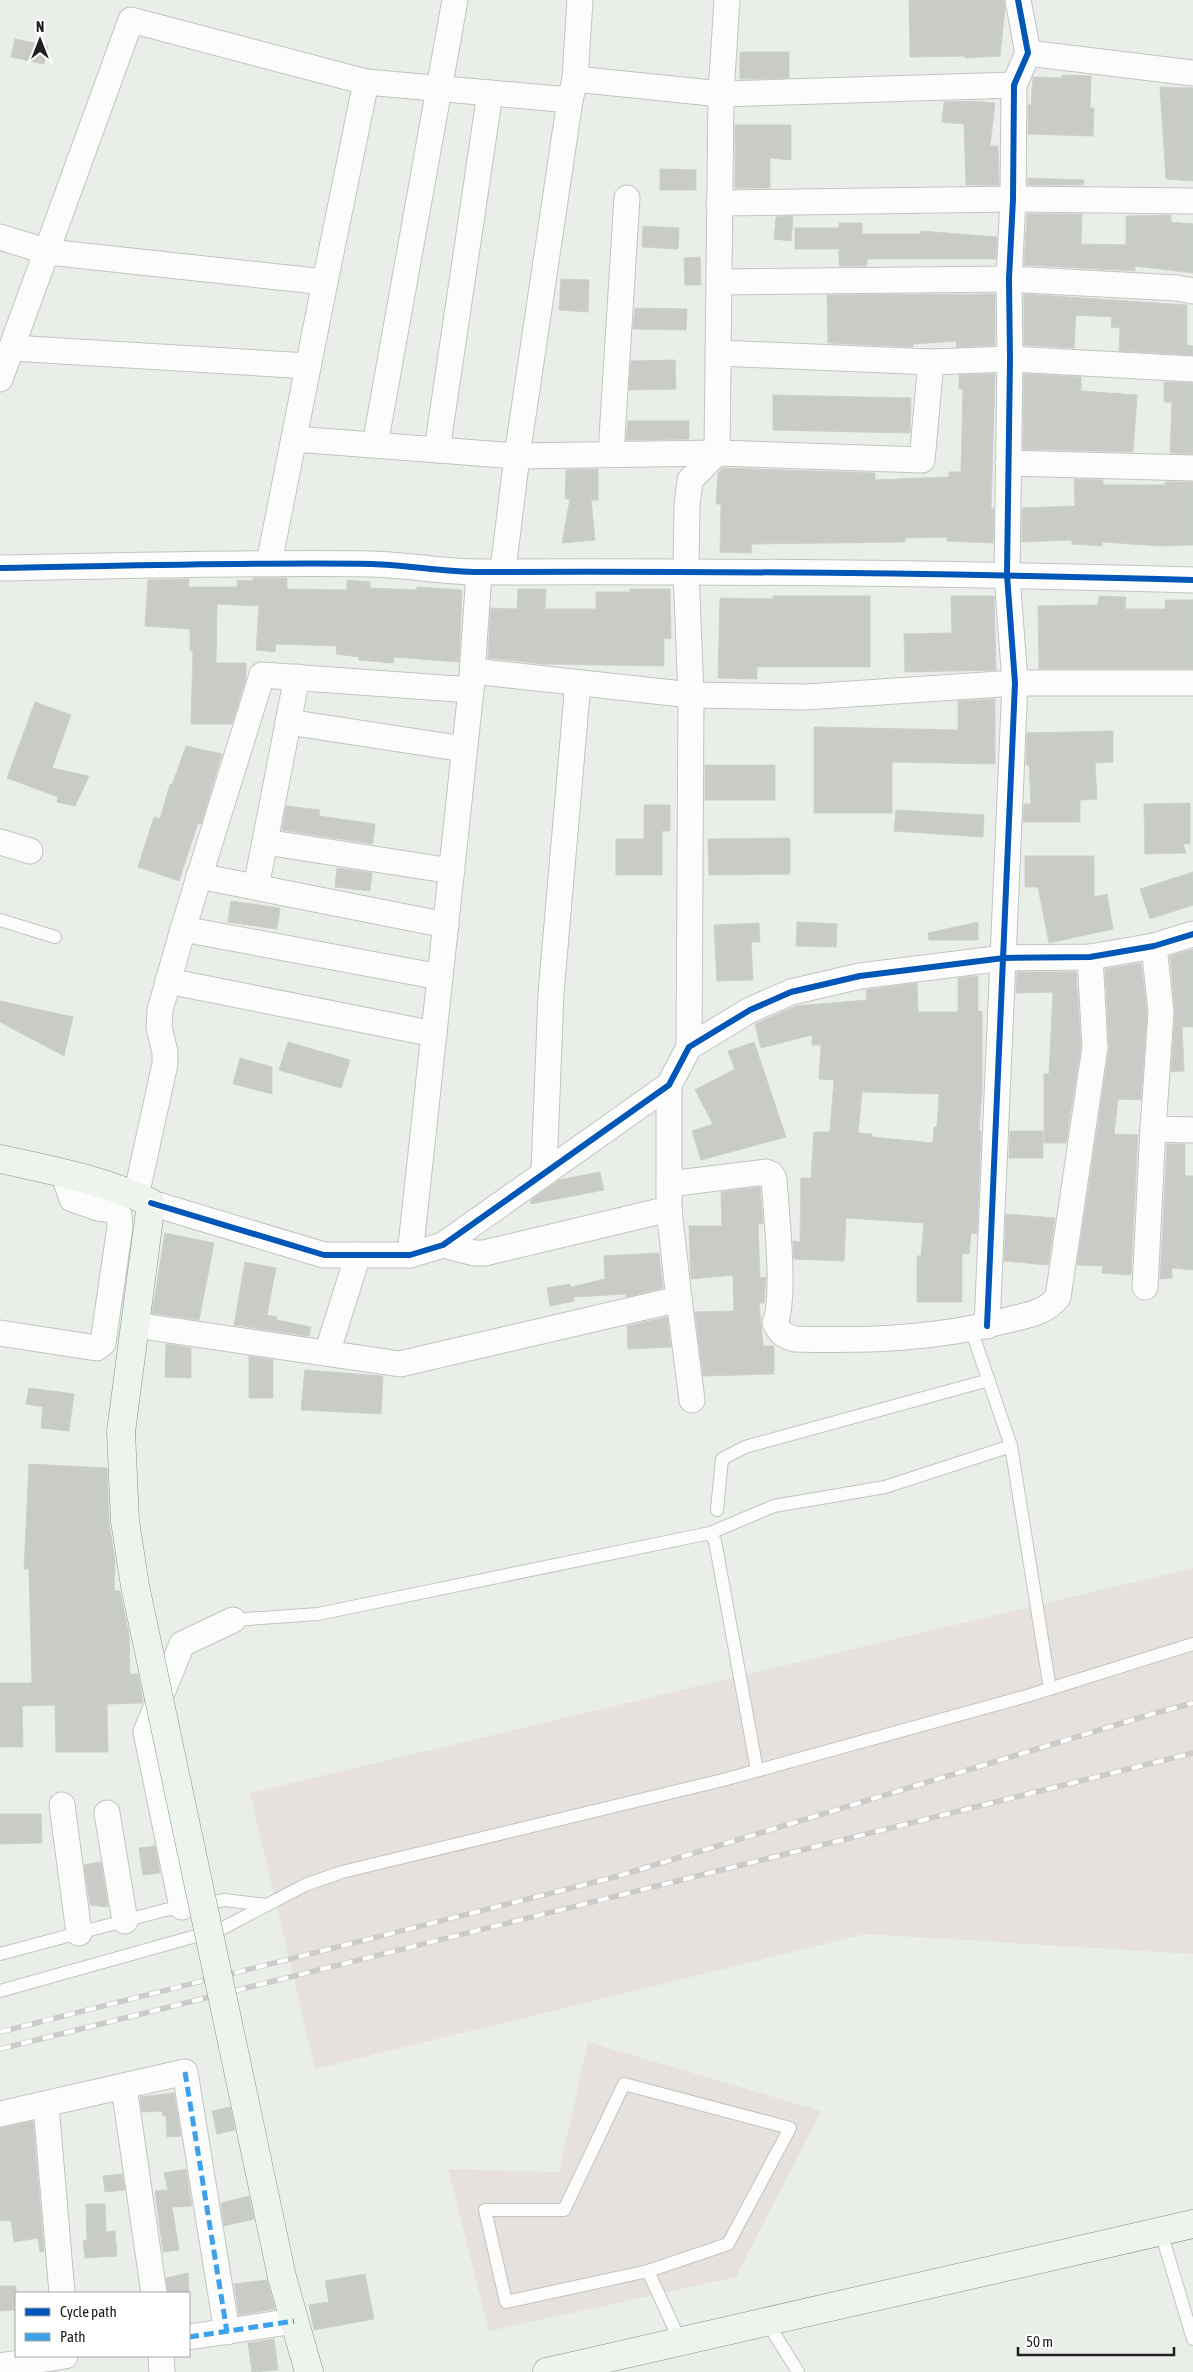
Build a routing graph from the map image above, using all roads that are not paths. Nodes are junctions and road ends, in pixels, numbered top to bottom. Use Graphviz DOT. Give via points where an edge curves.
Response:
graph roads {
  1 [pos="455,0"];
  2 [pos="580,0"];
  3 [pos="727,0"];
  4 [pos="1018,0"];
  5 [pos="1028,53"];
  6 [pos="1193,73"];
  7 [pos="366,82"];
  8 [pos="1014,84"];
  9 [pos="440,88"];
  10 [pos="572,89"];
  11 [pos="490,93"];
  12 [pos="721,94"];
  13 [pos="627,198"];
  14 [pos="1013,199"];
  15 [pos="1193,201"];
  16 [pos="719,203"];
  17 [pos="0,237"];
  18 [pos="48,252"];
  19 [pos="1009,280"];
  20 [pos="325,282"];
  21 [pos="719,282"];
  22 [pos="1193,291"];
  23 [pos="12,348"];
  24 [pos="718,352"];
  25 [pos="1010,360"];
  26 [pos="932,362"];
  27 [pos="308,366"];
  28 [pos="1193,370"];
  29 [pos="0,379"];
  30 [pos="294,439"];
  31 [pos="375,445"];
  32 [pos="437,450"];
  33 [pos="717,453"];
  34 [pos="611,454"];
  35 [pos="517,456"];
  36 [pos="1008,463"];
  37 [pos="1193,468"];
  38 [pos="269,563"];
  39 [pos="0,568"];
  40 [pos="503,570"];
  41 [pos="686,571"];
  42 [pos="479,572"];
  43 [pos="1007,575"];
  44 [pos="1193,580"];
  45 [pos="297,677"];
  46 [pos="472,681"];
  47 [pos="578,682"];
  48 [pos="1015,682"];
  49 [pos="1193,683"];
  50 [pos="691,695"];
  51 [pos="288,722"];
  52 [pos="464,749"];
  53 [pos="0,842"];
  54 [pos="265,842"];
  55 [pos="30,851"];
  56 [pos="452,871"];
  57 [pos="199,876"];
  58 [pos="256,887"];
  59 [pos="0,920"];
  60 [pos="446,925"];
  61 [pos="183,929"];
  62 [pos="1193,934"];
  63 [pos="55,937"];
  64 [pos="1154,946"];
  65 [pos="1090,957"];
  66 [pos="1004,958"];
  67 [pos="440,977"];
  68 [pos="168,981"];
  69 [pos="434,1034"];
  70 [pos="689,1048"];
  71 [pos="669,1085"];
  72 [pos="1152,1129"];
  73 [pos="1193,1130"];
  74 [pos="0,1159"];
  75 [pos="544,1172"];
  76 [pos="63,1173"];
  77 [pos="669,1184"];
  78 [pos="144,1200"];
  79 [pos="669,1209"];
  80 [pos="443,1245"];
  81 [pos="358,1255"];
  82 [pos="410,1255"];
  83 [pos="1145,1288"];
  84 [pos="679,1299"];
  85 [pos="135,1325"];
  86 [pos="979,1327"];
  87 [pos="0,1333"];
  88 [pos="327,1353"];
  89 [pos="989,1380"];
  90 [pos="692,1400"];
  91 [pos="1011,1446"];
  92 [pos="717,1510"];
  93 [pos="710,1533"];
  94 [pos="233,1620"];
  95 [pos="1193,1644"];
  96 [pos="1050,1689"];
  97 [pos="757,1770"];
  98 [pos="62,1806"];
  99 [pos="107,1813"];
  100 [pos="268,1905"];
  101 [pos="182,1907"];
  102 [pos="125,1921"];
  103 [pos="79,1933"];
  104 [pos="0,1954"];
  105 [pos="0,1991"];
  106 [pos="124,2087"];
  107 [pos="46,2105"];
  108 [pos="0,2114"];
  109 [pos="1193,2224"];
  110 [pos="1161,2232"];
  111 [pos="648,2271"];
  112 [pos="62,2292"];
  113 [pos="154,2292"];
  114 [pos="294,2321"];
  115 [pos="767,2322"];
  116 [pos="227,2332"];
  117 [pos="190,2338"];
  118 [pos="1193,2339"];
  119 [pos="681,2342"];
  120 [pos="59,2357"];
  121 [pos="66,2357"];
  122 [pos="161,2357"];
  123 [pos="0,2366"];
  124 [pos="69,2372"];
  125 [pos="162,2372"];
  126 [pos="309,2372"];
  127 [pos="547,2372"];
  128 [pos="798,2372"];
  1 -- 9 [label="street"];
  2 -- 10 [label="street"];
  3 -- 12 [label="street"];
  4 -- 5 [label="street"];
  5 -- 6 [label="street"];
  5 -- 8 [label="street"];
  7 -- 9 [label="street"];
  7 -- 18 [label="street" via="130,20"];
  7 -- 20 [label="street"];
  8 -- 12 [label="street"];
  8 -- 14 [label="street"];
  9 -- 11 [label="street"];
  9 -- 31 [label="street"];
  10 -- 11 [label="street"];
  10 -- 12 [label="street"];
  10 -- 35 [label="street"];
  11 -- 32 [label="street"];
  12 -- 16 [label="street"];
  13 -- 34 [label="street"];
  14 -- 15 [label="street"];
  14 -- 16 [label="street"];
  14 -- 19 [label="street"];
  16 -- 21 [label="street"];
  17 -- 18 [label="street"];
  18 -- 20 [label="street"];
  18 -- 23 [label="street"];
  19 -- 21 [label="street"];
  19 -- 22 [label="street"];
  19 -- 25 [label="street"];
  20 -- 27 [label="street"];
  21 -- 24 [label="street"];
  23 -- 27 [label="street"];
  23 -- 29 [label="street"];
  24 -- 26 [label="street"];
  24 -- 33 [label="street"];
  25 -- 26 [label="street"];
  25 -- 28 [label="street"];
  25 -- 36 [label="street"];
  26 -- 33 [label="street" via="922,460"];
  27 -- 30 [label="street"];
  30 -- 31 [label="street"];
  30 -- 38 [label="street"];
  31 -- 32 [label="street"];
  32 -- 35 [label="street"];
  33 -- 34 [label="street"];
  33 -- 41 [label="street" via="690,480"];
  34 -- 35 [label="street"];
  35 -- 40 [label="street"];
  36 -- 37 [label="street"];
  36 -- 43 [label="street"];
  38 -- 39 [label="street"];
  38 -- 42 [label="street" via="397,564"];
  40 -- 41 [label="street"];
  40 -- 42 [label="street"];
  41 -- 43 [label="street"];
  41 -- 50 [label="street"];
  42 -- 46 [label="street"];
  43 -- 44 [label="street"];
  43 -- 48 [label="street"];
  45 -- 46 [label="street"];
  45 -- 51 [label="street"];
  45 -- 57 [label="street" via="262,674"];
  46 -- 47 [label="street"];
  46 -- 52 [label="street"];
  47 -- 50 [label="street"];
  47 -- 75 [label="street" via="551,993"];
  48 -- 49 [label="street"];
  48 -- 50 [label="street" via="806,697"];
  48 -- 66 [label="street"];
  50 -- 70 [label="street"];
  51 -- 52 [label="street"];
  51 -- 54 [label="street"];
  52 -- 56 [label="street"];
  53 -- 55 [label="street"];
  54 -- 56 [label="street"];
  54 -- 58 [label="street"];
  56 -- 60 [label="street"];
  57 -- 58 [label="street"];
  57 -- 61 [label="street"];
  58 -- 60 [label="street"];
  59 -- 63 [label="lane"];
  60 -- 67 [label="street"];
  61 -- 67 [label="street"];
  61 -- 68 [label="street"];
  62 -- 64 [label="street"];
  64 -- 65 [label="street"];
  64 -- 72 [label="street" via="1162,1012"];
  65 -- 66 [label="street"];
  65 -- 86 [label="street" via="1095,1048 1058,1297 1040,1312"];
  66 -- 70 [label="street" via="860,976 790,992 750,1010"];
  66 -- 86 [label="street"];
  67 -- 69 [label="street"];
  68 -- 69 [label="street"];
  68 -- 78 [label="street" via="158,1019 165,1064"];
  69 -- 82 [label="street"];
  70 -- 71 [label="street"];
  71 -- 75 [label="street"];
  71 -- 77 [label="street"];
  72 -- 73 [label="street"];
  72 -- 83 [label="street"];
  74 -- 76 [label="main road"];
  75 -- 80 [label="street"];
  76 -- 78 [label="main road"];
  76 -- 87 [label="street" via="72,1199 114,1210 119,1215 103,1343 97,1348"];
  77 -- 79 [label="street"];
  77 -- 86 [label="street" via="771,1174 774,1179 780,1313 775,1323 786,1336 859,1341 924,1337"];
  78 -- 81 [label="street" via="324,1255"];
  78 -- 85 [label="main road"];
  79 -- 80 [label="street" via="484,1253"];
  79 -- 84 [label="street"];
  80 -- 82 [label="street"];
  81 -- 82 [label="street"];
  81 -- 88 [label="street"];
  84 -- 88 [label="street" via="400,1364"];
  84 -- 90 [label="street"];
  85 -- 88 [label="street"];
  85 -- 114 [label="main road, bridge" via="121,1432 125,1521 135,1586"];
  86 -- 89 [label="lane"];
  89 -- 91 [label="lane"];
  89 -- 92 [label="lane" via="745,1447 722,1459"];
  91 -- 93 [label="lane" via="885,1487 774,1506"];
  91 -- 96 [label="lane"];
  93 -- 94 [label="lane" via="318,1614"];
  93 -- 97 [label="lane" via="715,1541"];
  94 -- 101 [label="street" via="182,1644 146,1732"];
  95 -- 96 [label="lane"];
  96 -- 97 [label="lane"];
  97 -- 100 [label="lane" via="342,1872"];
  98 -- 103 [label="street"];
  99 -- 102 [label="street"];
  100 -- 101 [label="lane" via="225,1900"];
  100 -- 105 [label="lane" via="221,1929"];
  101 -- 102 [label="lane"];
  102 -- 103 [label="lane"];
  103 -- 104 [label="lane"];
  106 -- 107 [label="street"];
  106 -- 113 [label="street"];
  106 -- 116 [label="street" via="185,2072"];
  107 -- 108 [label="street"];
  107 -- 112 [label="street"];
  109 -- 110 [label="main road"];
  110 -- 115 [label="main road"];
  110 -- 118 [label="lane"];
  111 -- 111 [label="lane" via="506,2302 485,2210 564,2210 624,2084 790,2128 728,2244"];
  111 -- 119 [label="lane"];
  114 -- 116 [label="street"];
  114 -- 126 [label="main road"];
  115 -- 119 [label="main road"];
  115 -- 128 [label="lane"];
  116 -- 117 [label="street"];
  119 -- 127 [label="main road"];
  120 -- 123 [label="street"];
  121 -- 124 [label="street"];
  122 -- 125 [label="street"];
}
